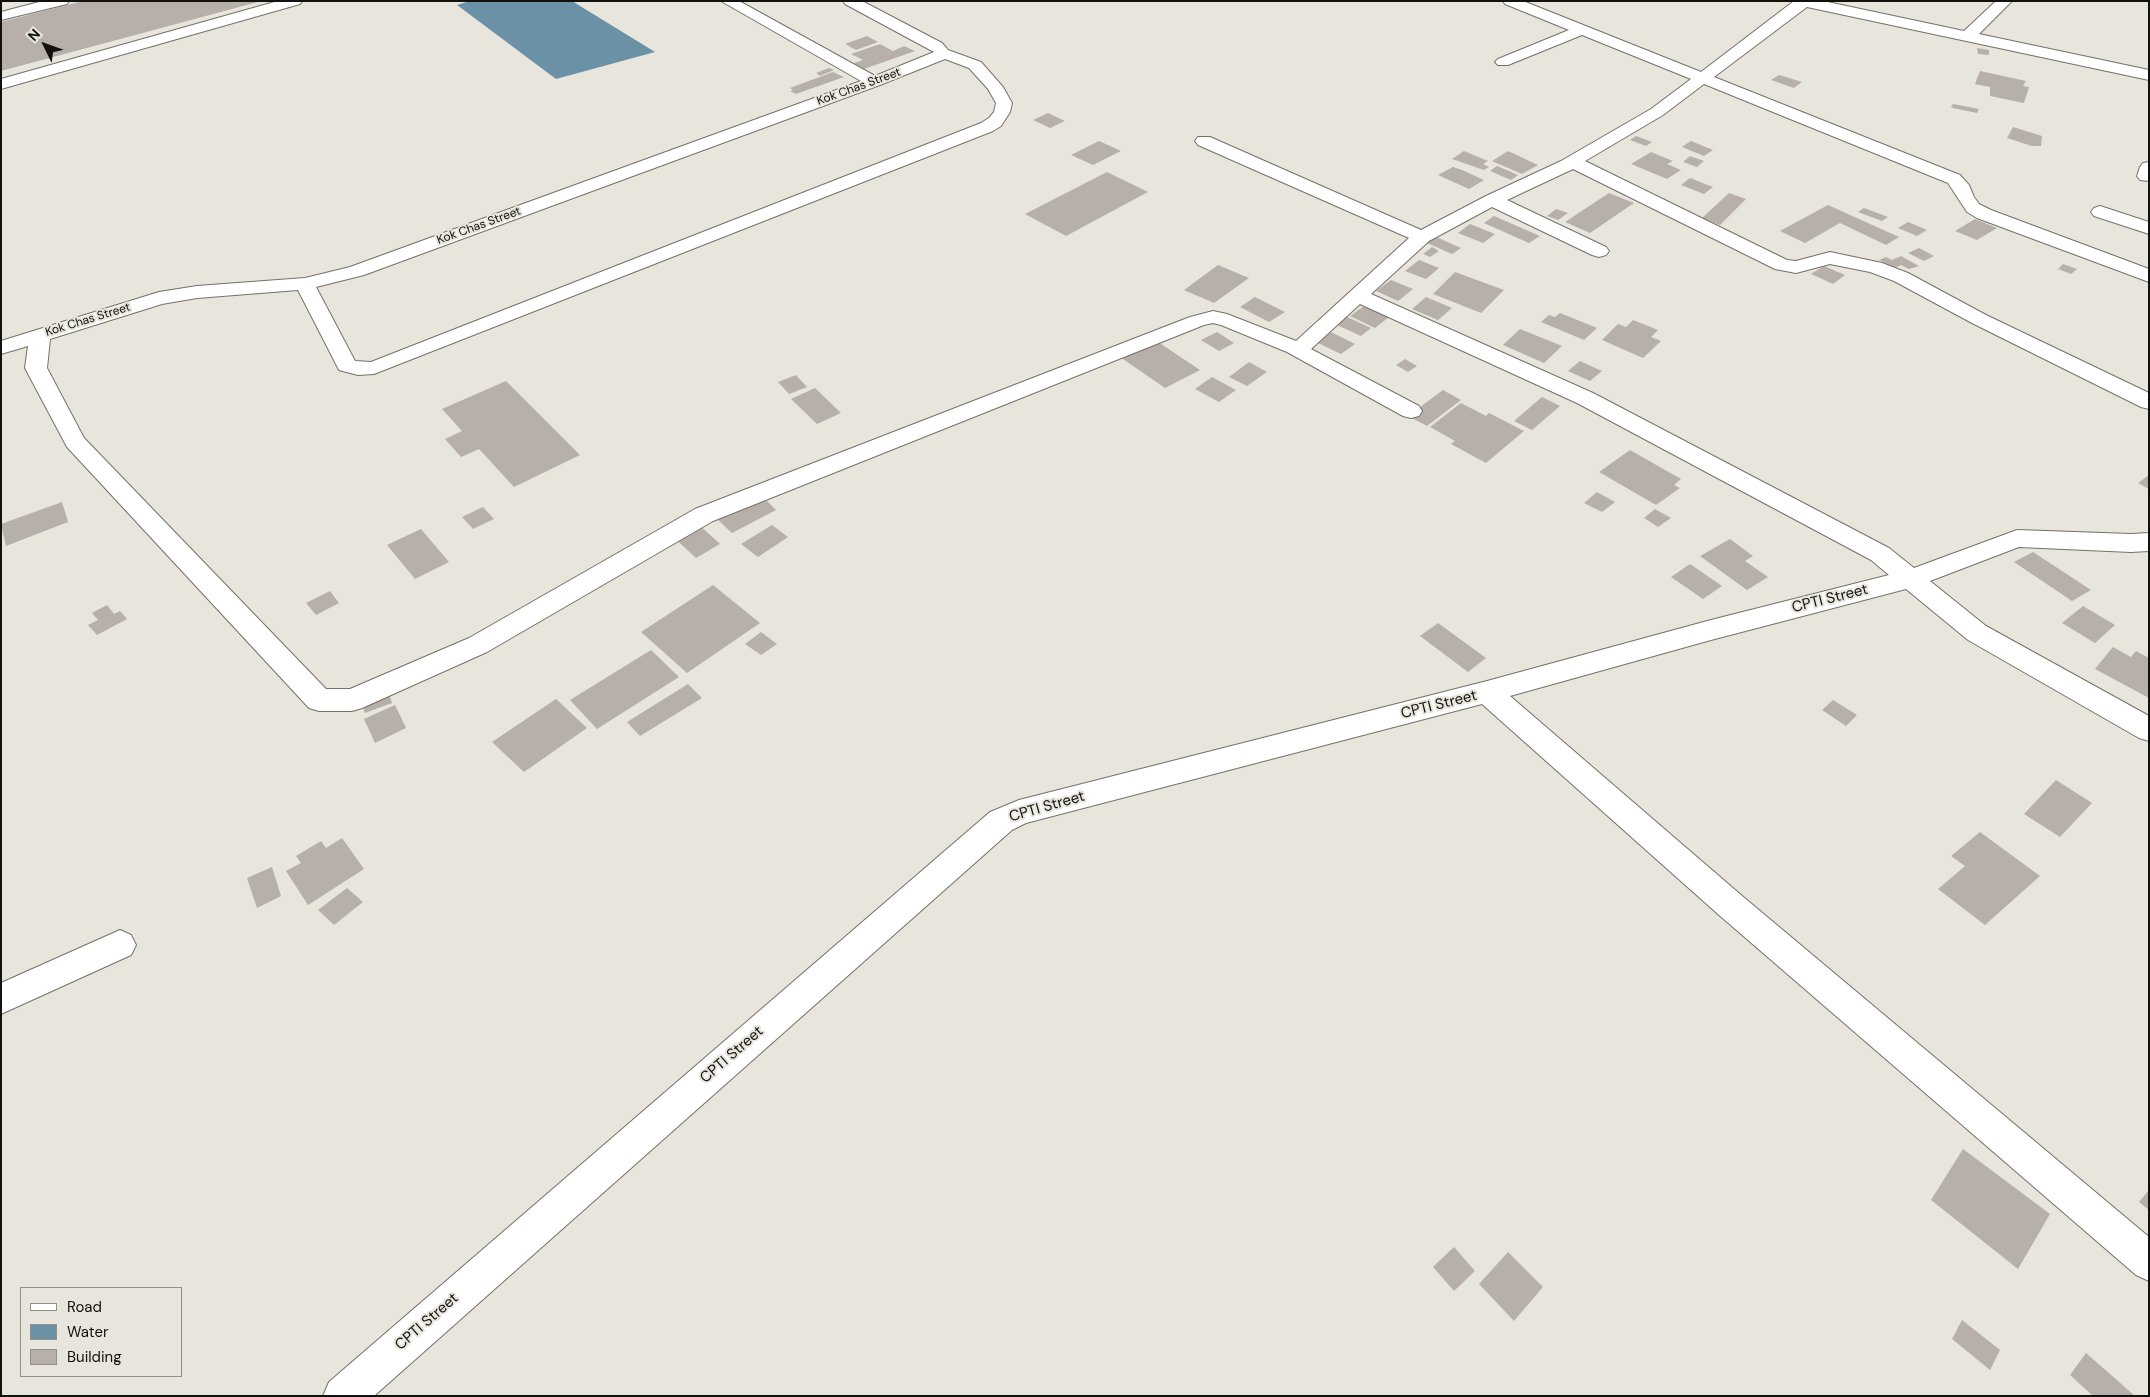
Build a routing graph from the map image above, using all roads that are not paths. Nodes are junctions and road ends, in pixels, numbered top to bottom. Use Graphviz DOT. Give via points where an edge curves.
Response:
graph roads {
  1 [pos="62,1"];
  2 [pos="295,1"];
  3 [pos="728,1"];
  4 [pos="850,1"];
  5 [pos="1510,1"];
  6 [pos="1804,1"];
  7 [pos="2005,1"];
  8 [pos="1,16"];
  9 [pos="1582,30"];
  10 [pos="1968,36"];
  11 [pos="943,53"];
  12 [pos="1503,62"];
  13 [pos="2149,75"];
  14 [pos="1704,78"];
  15 [pos="874,82"];
  16 [pos="1,84"];
  17 [pos="1204,141"];
  18 [pos="1573,162"];
  19 [pos="1492,200"];
  20 [pos="2100,212"];
  21 [pos="2149,228"];
  22 [pos="1422,237"];
  23 [pos="1599,251"];
  24 [pos="2149,276"];
  25 [pos="305,284"];
  26 [pos="1358,295"];
  27 [pos="40,335"];
  28 [pos="1,348"];
  29 [pos="1294,348"];
  30 [pos="2149,402"];
  31 [pos="1411,411"];
  32 [pos="2149,542"];
  33 [pos="1910,579"];
  34 [pos="1487,692"];
  35 [pos="2149,730"];
  36 [pos="120,945"];
  37 [pos="1,999"];
  38 [pos="2149,1262"];
  39 [pos="343,1396"];
  1 -- 8 [label="street"];
  2 -- 16 [label="street"];
  3 -- 15 [label="street"];
  4 -- 11 [label="street" via="937,46"];
  5 -- 9 [label="street"];
  6 -- 10 [label="street"];
  6 -- 14 [label="street"];
  7 -- 10 [label="street"];
  9 -- 12 [label="street"];
  9 -- 14 [label="street"];
  10 -- 13 [label="street"];
  11 -- 15 [label="street, Kok Chas Street"];
  11 -- 25 [label="street" via="975,65 995,88 1004,104 995,122 374,368 358,369 347,365"];
  14 -- 18 [label="street" via="1657,112"];
  14 -- 24 [label="street" via="1954,179 1973,208 1984,214"];
  15 -- 25 [label="street, Kok Chas Street" via="357,271"];
  17 -- 22 [label="street"];
  18 -- 19 [label="street"];
  18 -- 30 [label="street" via="1782,265 1796,267 1830,258 1901,277"];
  19 -- 22 [label="street"];
  19 -- 23 [label="street"];
  20 -- 21 [label="street"];
  22 -- 26 [label="street"];
  25 -- 27 [label="street, Kok Chas Street" via="159,298"];
  26 -- 29 [label="street" via="1307,342"];
  26 -- 33 [label="street" via="1584,398 1880,554"];
  27 -- 28 [label="street, Kok Chas Street"];
  27 -- 29 [label="street" via="36,368 75,442 319,700 352,700 478,645 704,515 1197,321 1213,317 1227,320"];
  29 -- 31 [label="street"];
  32 -- 33 [label="street, CPTI Street" via="2017,538"];
  33 -- 34 [label="street, CPTI Street"];
  33 -- 35 [label="street" via="1977,633"];
  34 -- 38 [label="street" via="1730,905"];
  34 -- 39 [label="street, CPTI Street" via="1019,812 1001,821"];
  36 -- 37 [label="street"];
}
